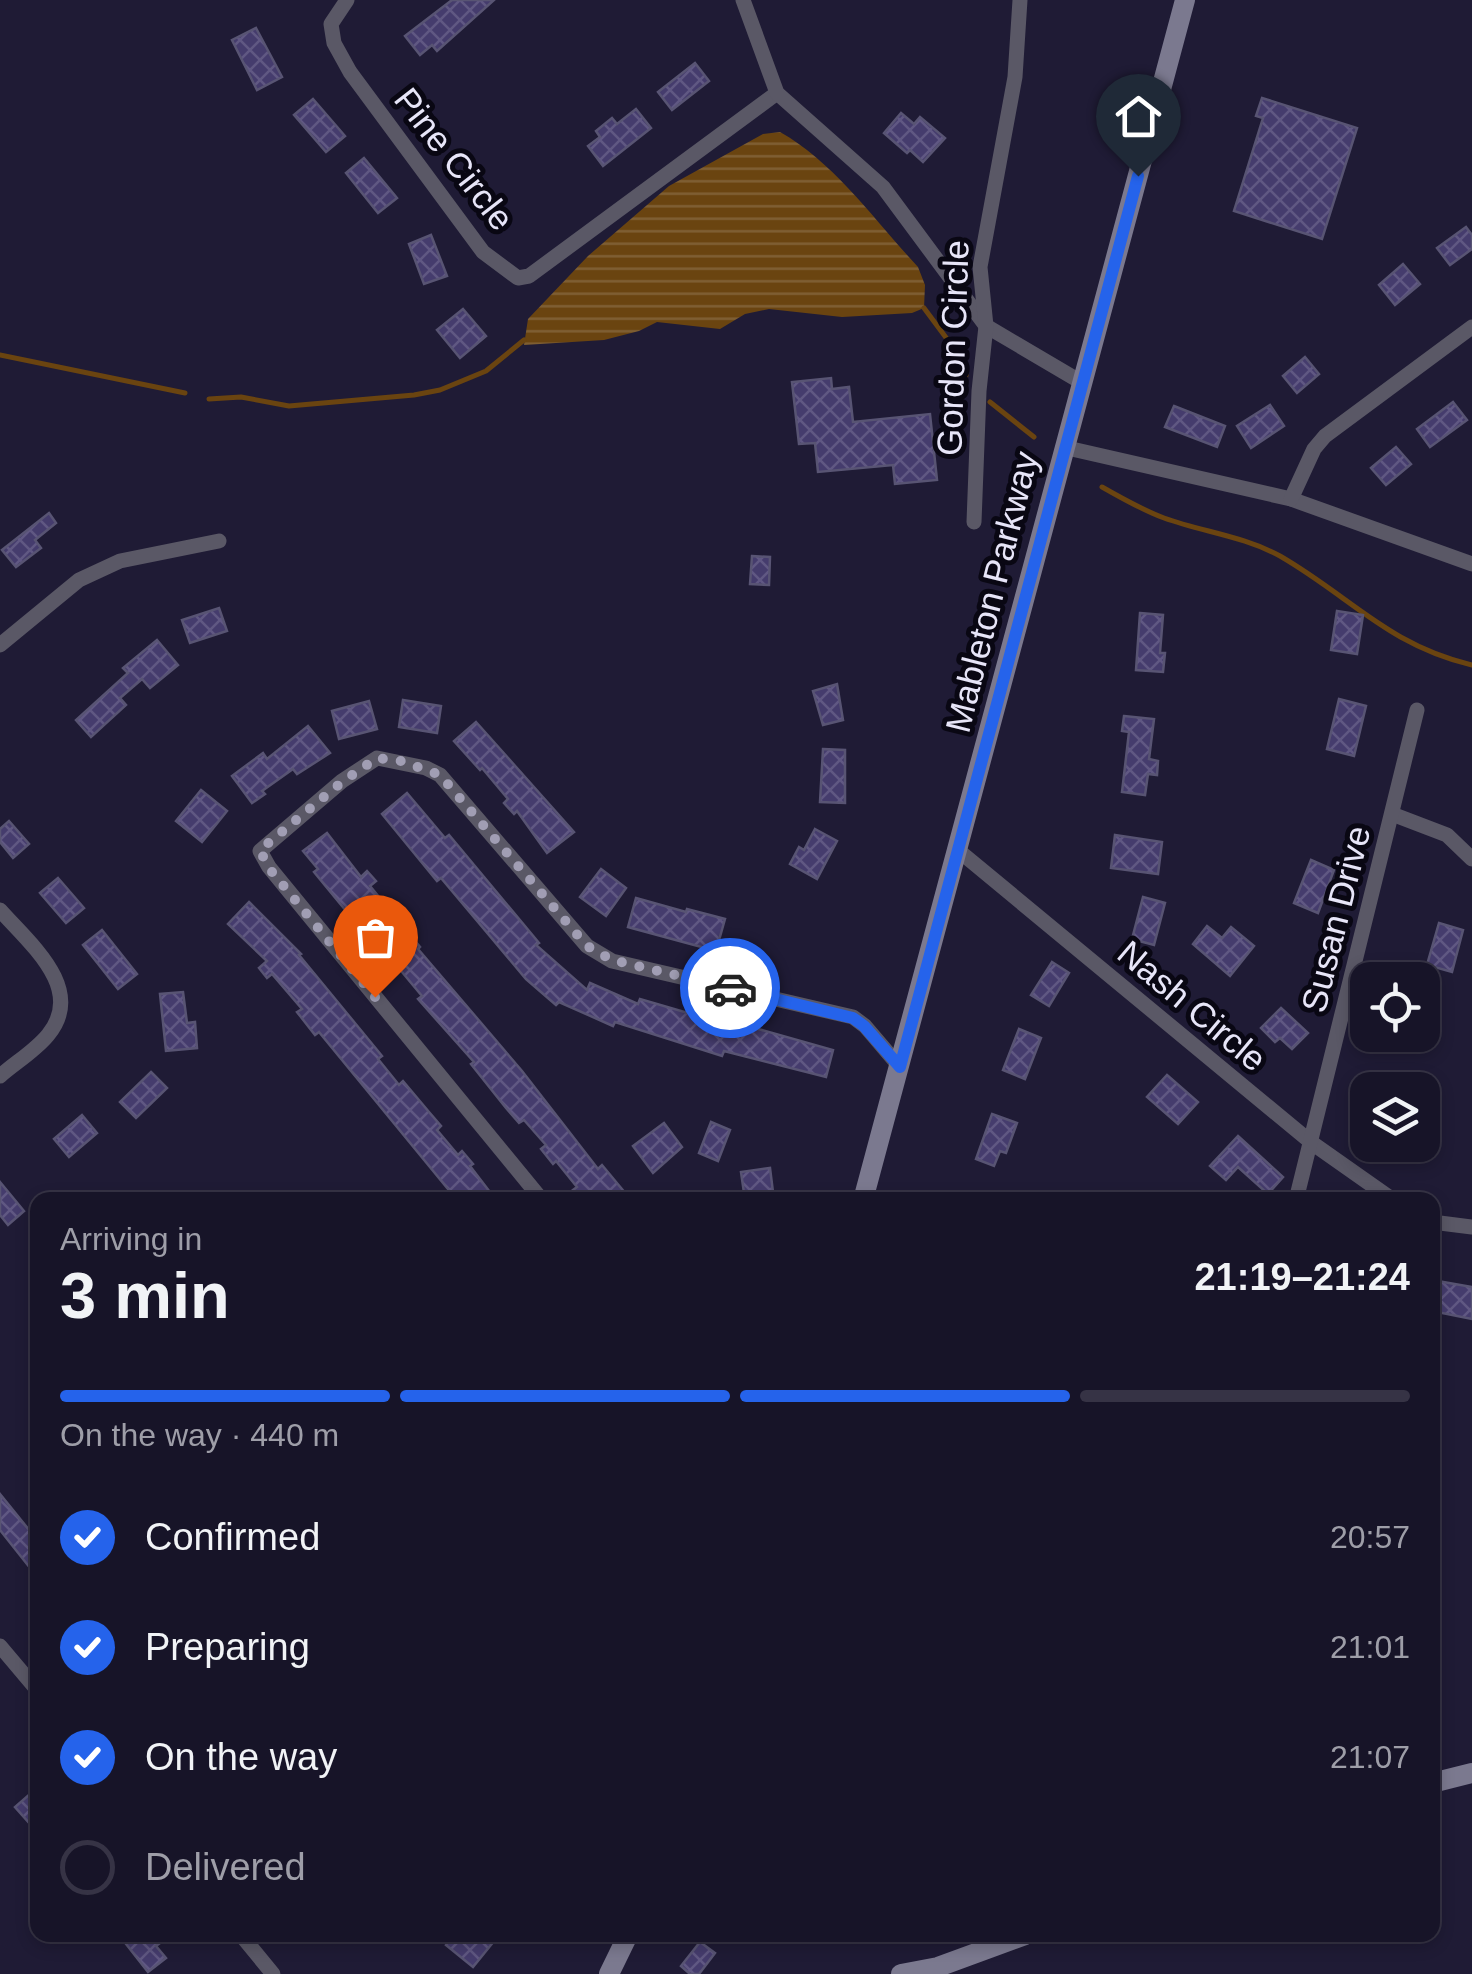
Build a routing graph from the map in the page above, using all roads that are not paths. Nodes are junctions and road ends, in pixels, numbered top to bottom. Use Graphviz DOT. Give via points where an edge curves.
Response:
graph roads {
  1 [pos="347,0"];
  2 [pos="743,0"];
  3 [pos="1020,0"];
  4 [pos="1185,0"];
  5 [pos="777,93"];
  6 [pos="986,326"];
  7 [pos="1472,327"];
  8 [pos="1080,382"];
  9 [pos="1063,447"];
  10 [pos="1291,500"];
  11 [pos="974,522"];
  12 [pos="219,542"];
  13 [pos="1472,564"];
  14 [pos="0,644"];
  15 [pos="1417,710"];
  16 [pos="1392,814"];
  17 [pos="958,851"];
  18 [pos="1472,858"];
  19 [pos="0,910"];
  20 [pos="900,1067"];
  21 [pos="0,1076"];
  22 [pos="1312,1143"];
  23 [pos="535,1192"];
  24 [pos="865,1192"];
  25 [pos="1298,1192"];
  26 [pos="1382,1192"];
  27 [pos="1440,1223"];
  28 [pos="1472,1227"];
  29 [pos="0,1646"];
  30 [pos="30,1682"];
  31 [pos="1472,1774"];
  32 [pos="1440,1782"];
  33 [pos="247,1942"];
  34 [pos="625,1942"];
  35 [pos="1008,1942"];
  36 [pos="939,1971"];
  37 [pos="273,1974"];
  38 [pos="609,1974"];
  39 [pos="901,1974"];
  1 -- 5 [label="street, Pine Circle" via="331,24 350,72 483,252 518,278"];
  2 -- 5 [label="street"];
  3 -- 6 [label="street, Gordon Circle" via="1015,77 980,267"];
  4 -- 8 [label="main road, Mableton Parkway"];
  5 -- 6 [label="street" via="883,188"];
  6 -- 8 [label="street"];
  6 -- 11 [label="street, Gordon Circle"];
  7 -- 10 [label="street" via="1325,436"];
  8 -- 9 [label="main road, Mableton Parkway"];
  9 -- 10 [label="street"];
  9 -- 17 [label="main road, Mableton Parkway"];
  10 -- 13 [label="street"];
  12 -- 14 [label="street" via="120,562 79,580"];
  15 -- 16 [label="street, Susan Drive"];
  16 -- 18 [label="street" via="1447,835"];
  16 -- 22 [label="street, Susan Drive"];
  17 -- 20 [label="main road, Mableton Parkway"];
  17 -- 22 [label="street, Nash Circle"];
  19 -- 21 [label="street" via="46,963 63,1006 49,1034"];
  20 -- 23 [label="street" via="853,1018 600,954 551,908 440,775 377,758 260,850"];
  20 -- 24 [label="main road, Mableton Parkway"];
  22 -- 25 [label="street, Susan Drive"];
  22 -- 26 [label="street, Nash Circle"];
  27 -- 28 [label="street"];
  29 -- 30 [label="street"];
  31 -- 32 [label="main road"];
  33 -- 37 [label="street"];
  34 -- 38 [label="main road"];
  35 -- 36 [label="main road"];
  36 -- 39 [label="main road"];
}
